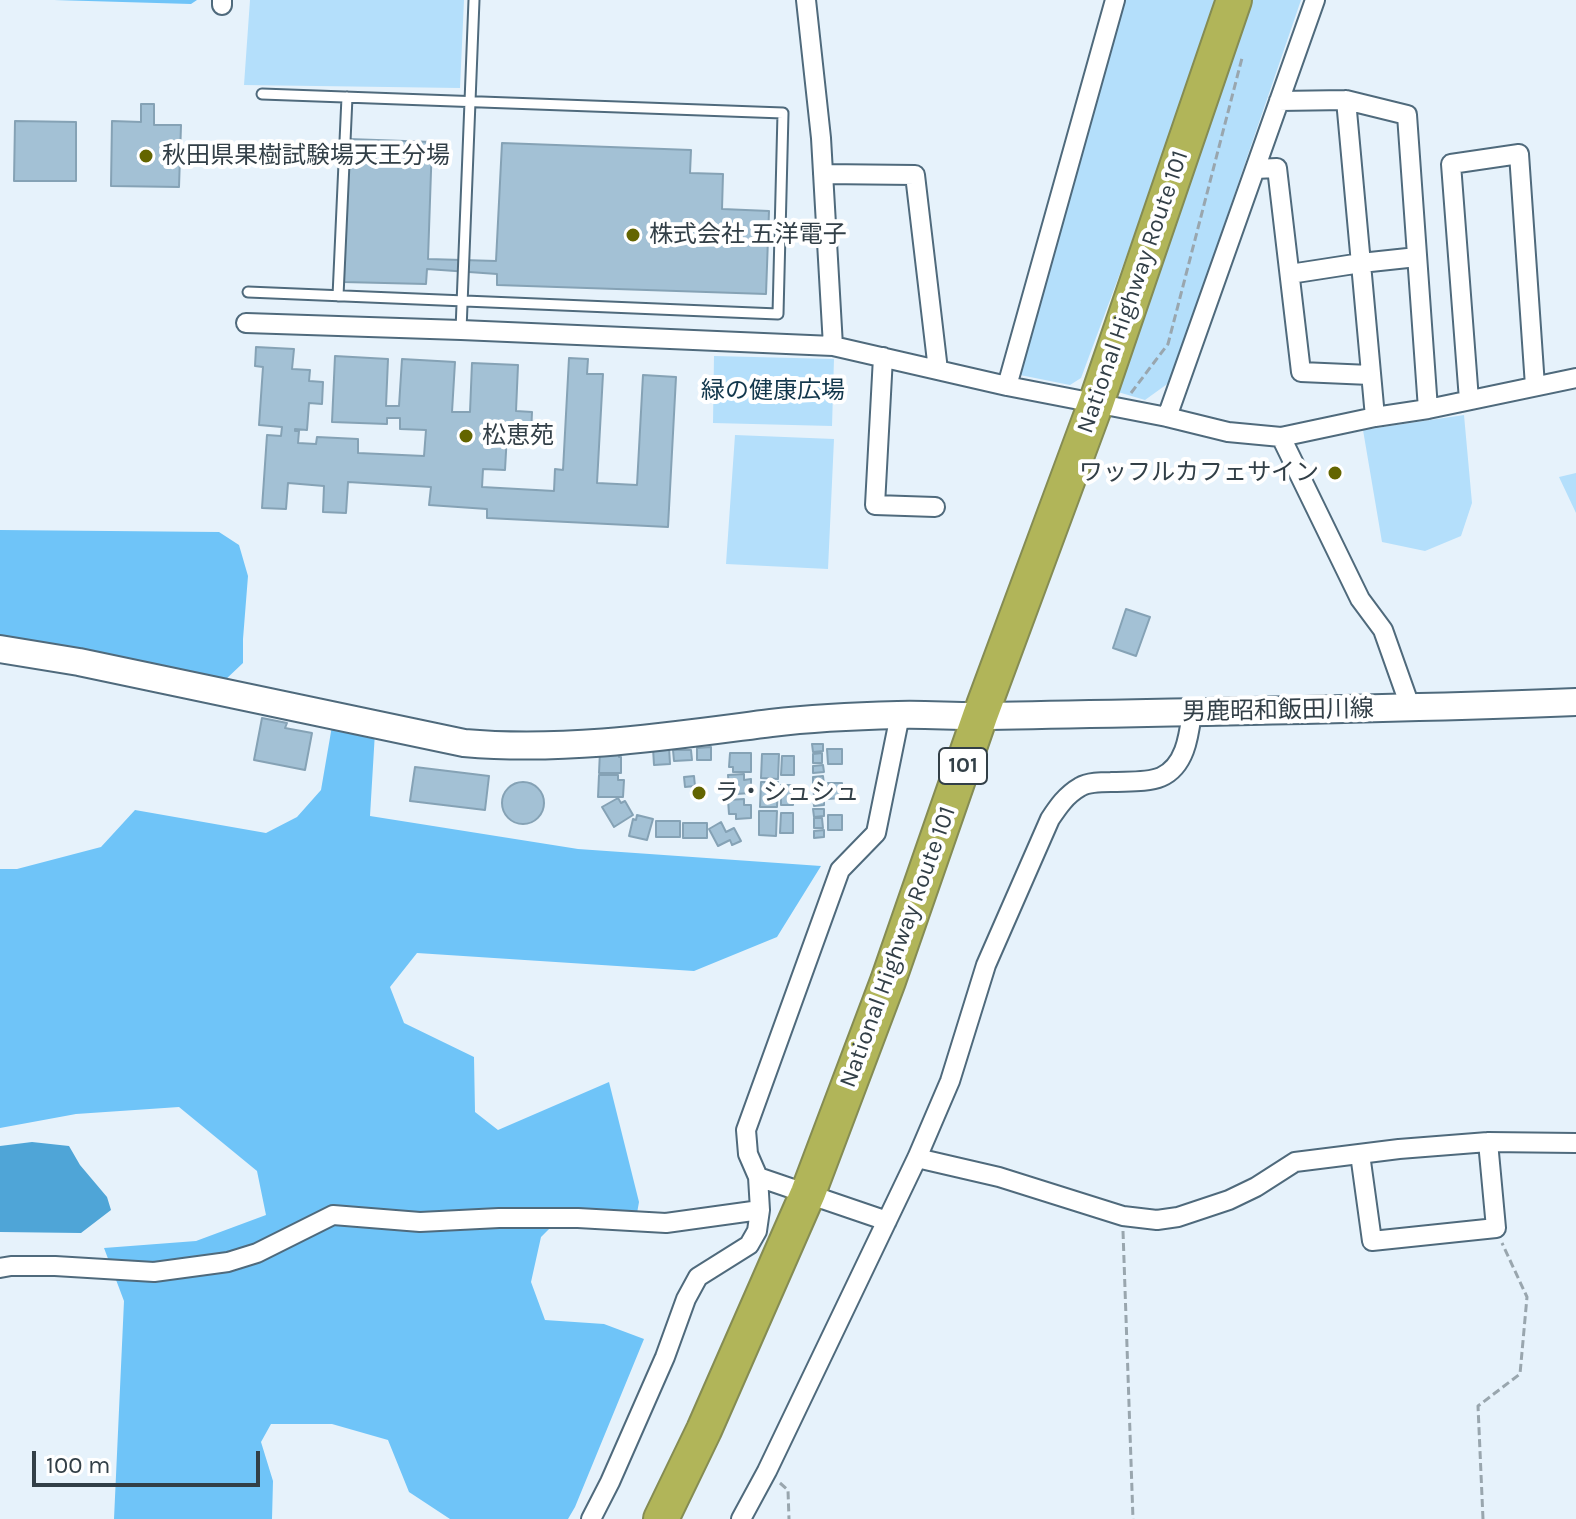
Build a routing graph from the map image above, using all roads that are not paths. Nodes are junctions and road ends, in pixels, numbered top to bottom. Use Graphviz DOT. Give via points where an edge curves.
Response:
graph roads {
  1 [pos="474,0"];
  2 [pos="806,0"];
  3 [pos="1115,0"];
  4 [pos="1234,0"];
  5 [pos="1315,0"];
  6 [pos="262,94"];
  7 [pos="347,97"];
  8 [pos="1346,100"];
  9 [pos="470,101"];
  10 [pos="1279,101"];
  11 [pos="1255,169"];
  12 [pos="823,174"];
  13 [pos="1417,257"];
  14 [pos="1361,263"];
  15 [pos="1290,274"];
  16 [pos="248,292"];
  17 [pos="338,296"];
  18 [pos="462,301"];
  19 [pos="246,323"];
  20 [pos="461,330"];
  21 [pos="833,346"];
  22 [pos="883,357"];
  23 [pos="938,370"];
  24 [pos="1370,375"];
  25 [pos="1576,378"];
  26 [pos="1007,386"];
  27 [pos="1535,386"];
  28 [pos="1469,400"];
  29 [pos="1108,405"];
  30 [pos="1428,409"];
  31 [pos="1167,417"];
  32 [pos="1375,417"];
  33 [pos="1281,437"];
  34 [pos="935,507"];
  35 [pos="0,649"];
  36 [pos="1576,702"];
  37 [pos="1411,709"];
  38 [pos="1192,712"];
  39 [pos="900,715"];
  40 [pos="980,716"];
  41 [pos="1488,1142"];
  42 [pos="1576,1143"];
  43 [pos="1360,1154"];
  44 [pos="917,1158"];
  45 [pos="758,1177"];
  46 [pos="808,1193"];
  47 [pos="760,1210"];
  48 [pos="887,1221"];
  49 [pos="0,1268"];
  50 [pos="591,1519"];
  51 [pos="661,1519"];
  52 [pos="741,1519"];
  1 -- 9 [label="lane"];
  2 -- 12 [label="street"];
  3 -- 26 [label="street"];
  4 -- 29 [label="highway, National Highway Route 101 / 101"];
  5 -- 10 [label="street"];
  6 -- 7 [label="lane"];
  7 -- 9 [label="lane"];
  7 -- 17 [label="lane"];
  8 -- 10 [label="street"];
  8 -- 13 [label="street" via="1407,115"];
  8 -- 14 [label="street"];
  9 -- 18 [label="lane"];
  9 -- 18 [label="lane" via="783,113 778,314"];
  10 -- 11 [label="street"];
  11 -- 15 [label="street" via="1277,168"];
  11 -- 31 [label="street"];
  12 -- 21 [label="street"];
  12 -- 23 [label="street" via="915,175"];
  13 -- 14 [label="street"];
  13 -- 30 [label="street"];
  14 -- 15 [label="street"];
  14 -- 24 [label="street"];
  15 -- 24 [label="street" via="1301,372"];
  16 -- 17 [label="lane"];
  17 -- 18 [label="lane"];
  18 -- 20 [label="lane"];
  19 -- 20 [label="street"];
  20 -- 21 [label="street"];
  21 -- 22 [label="street"];
  22 -- 23 [label="street"];
  22 -- 34 [label="street" via="875,505"];
  23 -- 26 [label="street"];
  24 -- 32 [label="street"];
  25 -- 27 [label="street"];
  26 -- 29 [label="street"];
  27 -- 28 [label="street"];
  27 -- 28 [label="street" via="1519,154 1451,164"];
  28 -- 30 [label="street"];
  29 -- 31 [label="street"];
  29 -- 40 [label="highway, National Highway Route 101 / 101"];
  30 -- 32 [label="street"];
  31 -- 33 [label="street" via="1228,432"];
  32 -- 33 [label="street"];
  33 -- 37 [label="street" via="1360,599 1383,630"];
  35 -- 39 [label="street, 男鹿昭和飯田川線" via="498,746"];
  36 -- 37 [label="street, 男鹿昭和飯田川線"];
  37 -- 38 [label="street, 男鹿昭和飯田川線"];
  38 -- 40 [label="street, 男鹿昭和飯田川線"];
  38 -- 44 [label="street" via="1188,743 1178,763 1162,777 1082,785 1050,819 986,965 950,1081"];
  39 -- 40 [label="street, 男鹿昭和飯田川線"];
  39 -- 45 [label="street" via="876,833 840,870 746,1130"];
  40 -- 46 [label="highway, National Highway Route 101 / 101"];
  41 -- 42 [label="street"];
  41 -- 43 [label="street"];
  41 -- 43 [label="street" via="1496,1228 1372,1241"];
  43 -- 44 [label="street" via="1295,1162 1229,1200 1157,1220 1123,1216"];
  44 -- 48 [label="street"];
  45 -- 46 [label="street"];
  45 -- 47 [label="street"];
  46 -- 48 [label="street"];
  46 -- 51 [label="highway, National Highway Route 101 / 101"];
  47 -- 49 [label="street" via="666,1223 578,1218 420,1222 333,1215 228,1262 154,1272"];
  47 -- 50 [label="street" via="749,1245 698,1277"];
  48 -- 52 [label="street"];
}
